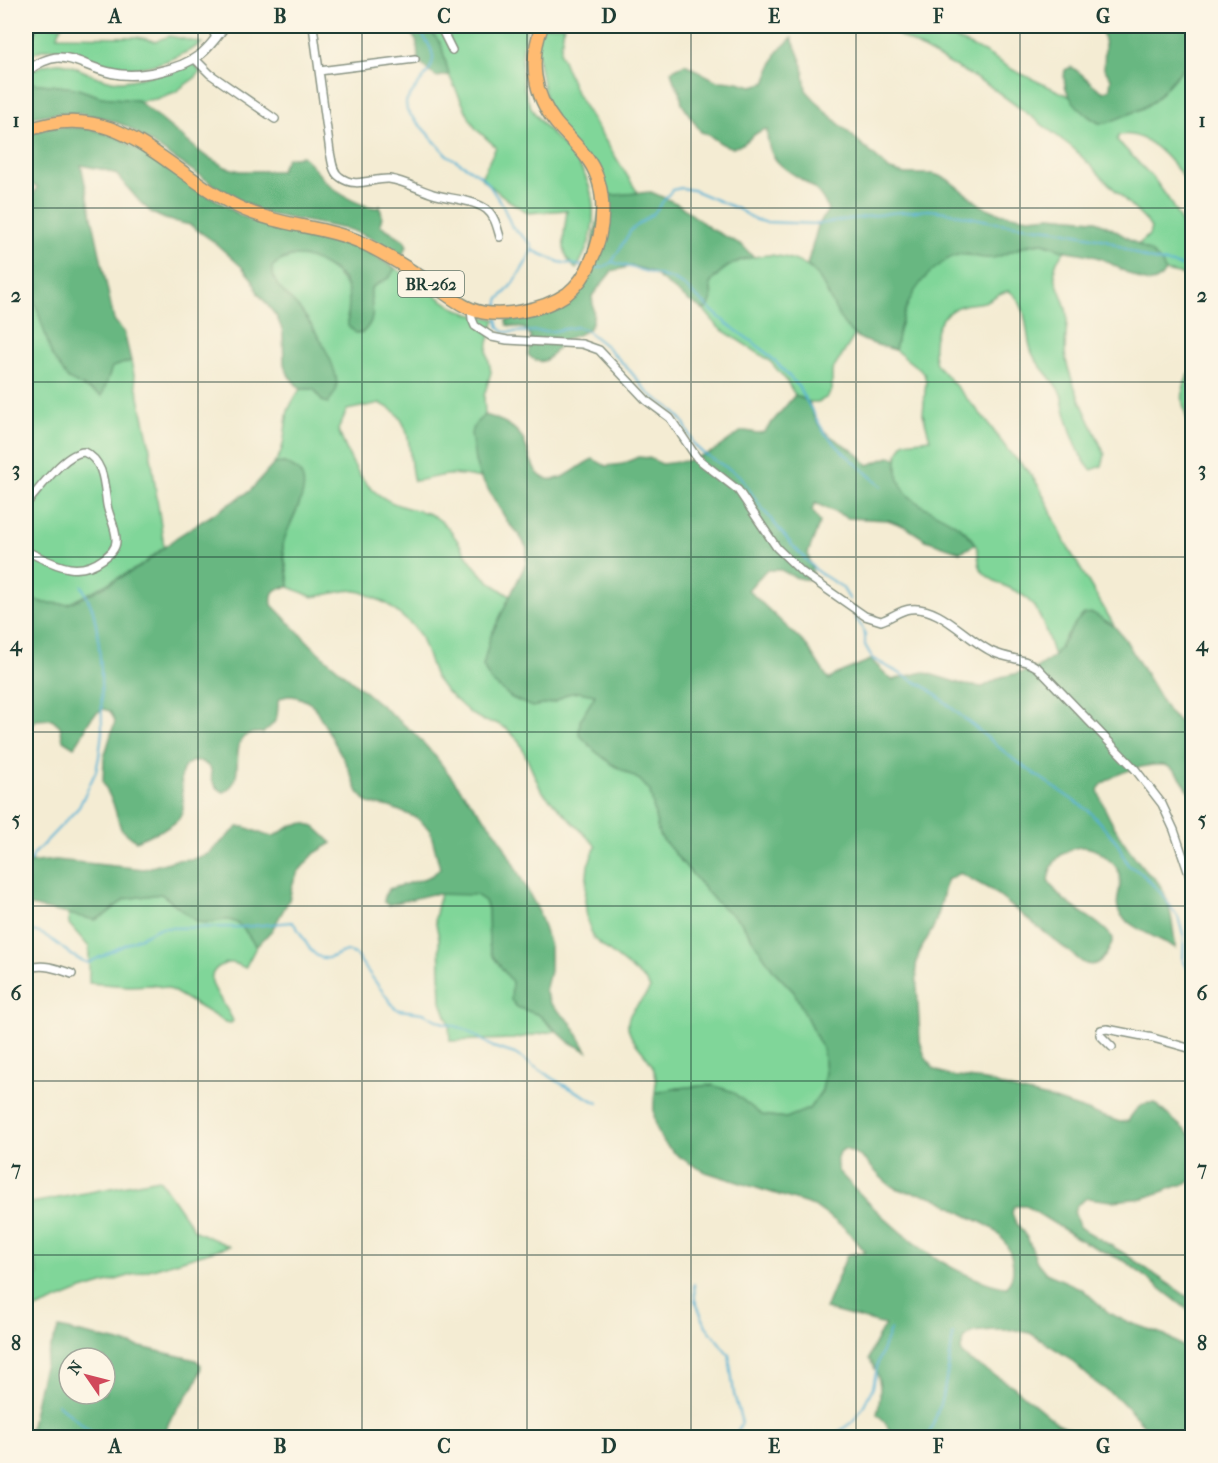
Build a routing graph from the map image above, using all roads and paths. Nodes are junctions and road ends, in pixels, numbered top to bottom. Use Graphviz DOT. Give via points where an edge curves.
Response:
graph roads {
  1 [pos="31,26"];
  2 [pos="212,26"];
  3 [pos="225,26"];
  4 [pos="313,26"];
  5 [pos="440,26"];
  6 [pos="542,26"];
  7 [pos="216,38"];
  8 [pos="26,48"];
  9 [pos="452,51"];
  10 [pos="195,59"];
  11 [pos="415,59"];
  12 [pos="319,71"];
  13 [pos="26,72"];
  14 [pos="275,119"];
  15 [pos="26,131"];
  16 [pos="500,237"];
  17 [pos="471,309"];
  18 [pos="26,504"];
  19 [pos="26,551"];
  20 [pos="1192,883"];
  21 [pos="26,969"];
  22 [pos="72,974"];
  23 [pos="1112,1047"];
  24 [pos="1192,1049"];
  1 -- 8 [label="street"];
  2 -- 7 [label="street"];
  3 -- 7 [label="street"];
  4 -- 12 [label="street"];
  5 -- 9 [label="street"];
  6 -- 17 [label="highway, BR-262" via="534,60 537,90 555,123 590,162 602,195 601,228 591,261 578,284 567,294 542,306 512,313"];
  7 -- 10 [label="street"];
  10 -- 13 [label="street" via="158,72 131,75 110,73 57,56"];
  10 -- 14 [label="street"];
  11 -- 12 [label="street"];
  12 -- 16 [label="street" via="330,152 339,177 354,183 396,180 478,205 495,219"];
  15 -- 17 [label="highway, BR-262" via="68,121 111,129 145,146 233,204 256,215 354,238"];
  17 -- 20 [label="street" via="475,326 492,337 582,344 599,350 647,401 670,418 691,452 738,490 777,548 802,572 865,616 881,621 908,609 924,609 988,650 1038,668 1150,787 1169,818"];
  18 -- 19 [label="street" via="64,462 84,452 94,458 102,474 116,543 109,555 82,569 67,568"];
  21 -- 22 [label="street" via="49,966"];
  23 -- 24 [label="street" via="1100,1035 1102,1030"];
}
